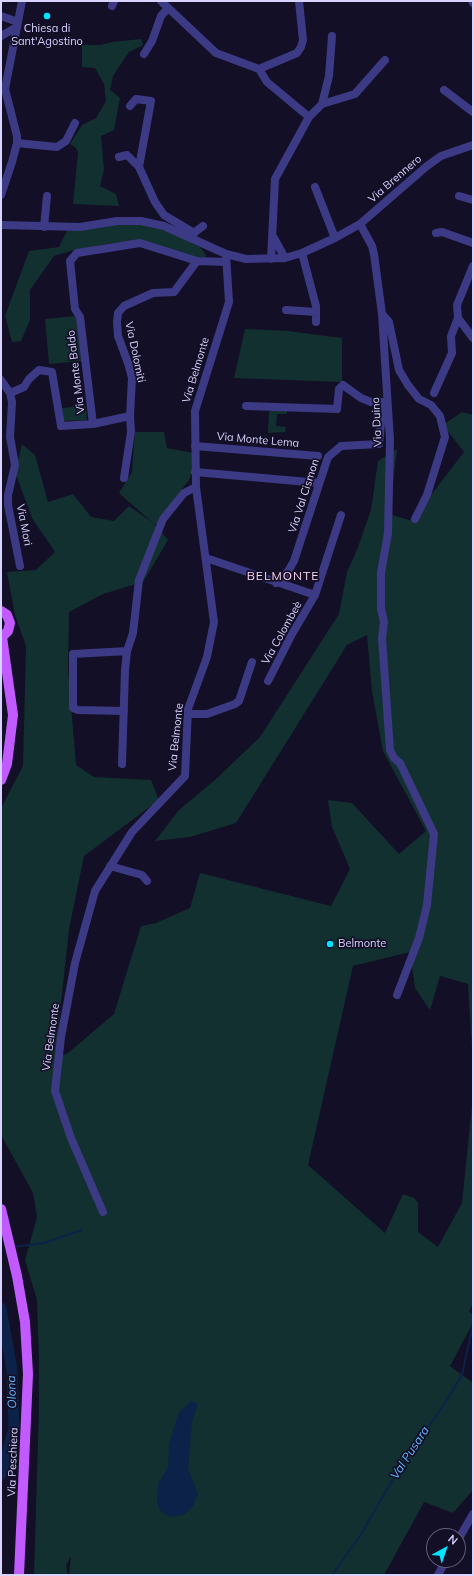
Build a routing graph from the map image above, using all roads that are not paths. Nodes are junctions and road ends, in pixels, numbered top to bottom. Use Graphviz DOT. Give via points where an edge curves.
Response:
graph roads {
  1 [pos="22,1"];
  2 [pos="161,1"];
  3 [pos="299,1"];
  4 [pos="168,8"];
  5 [pos="1,16"];
  6 [pos="17,24"];
  7 [pos="1,36"];
  8 [pos="332,36"];
  9 [pos="144,54"];
  10 [pos="385,60"];
  11 [pos="260,69"];
  12 [pos="444,90"];
  13 [pos="322,104"];
  14 [pos="130,106"];
  15 [pos="473,112"];
  16 [pos="309,116"];
  17 [pos="76,123"];
  18 [pos="17,142"];
  19 [pos="473,145"];
  20 [pos="119,156"];
  21 [pos="140,167"];
  22 [pos="315,187"];
  23 [pos="1,195"];
  24 [pos="47,196"];
  25 [pos="459,196"];
  26 [pos="473,200"];
  27 [pos="360,224"];
  28 [pos="1,225"];
  29 [pos="203,226"];
  30 [pos="44,227"];
  31 [pos="436,233"];
  32 [pos="193,235"];
  33 [pos="273,236"];
  34 [pos="335,238"];
  35 [pos="473,243"];
  36 [pos="372,246"];
  37 [pos="302,253"];
  38 [pos="226,258"];
  39 [pos="285,258"];
  40 [pos="271,259"];
  41 [pos="197,261"];
  42 [pos="473,266"];
  43 [pos="381,273"];
  44 [pos="286,310"];
  45 [pos="316,312"];
  46 [pos="382,314"];
  47 [pos="458,318"];
  48 [pos="316,322"];
  49 [pos="473,338"];
  50 [pos="1,380"];
  51 [pos="10,393"];
  52 [pos="434,393"];
  53 [pos="385,402"];
  54 [pos="246,406"];
  55 [pos="130,416"];
  56 [pos="93,424"];
  57 [pos="195,446"];
  58 [pos="318,456"];
  59 [pos="195,472"];
  60 [pos="124,478"];
  61 [pos="319,483"];
  62 [pos="196,488"];
  63 [pos="341,515"];
  64 [pos="415,519"];
  65 [pos="206,558"];
  66 [pos="20,566"];
  67 [pos="276,583"];
  68 [pos="315,595"];
  69 [pos="1,611"];
  70 [pos="2,638"];
  71 [pos="2,651"];
  72 [pos="127,651"];
  73 [pos="252,662"];
  74 [pos="268,681"];
  75 [pos="124,711"];
  76 [pos="188,714"];
  77 [pos="122,764"];
  78 [pos="1,780"];
  79 [pos="110,866"];
  80 [pos="147,881"];
  81 [pos="397,995"];
  82 [pos="1,1209"];
  83 [pos="103,1212"];
  84 [pos="473,1514"];
  85 [pos="465,1528"];
  86 [pos="19,1575"];
  1 -- 6 [label="street"];
  2 -- 4 [label="street"];
  3 -- 11 [label="street" via="304,40 301,47 297,53"];
  4 -- 9 [label="street" via="161,16"];
  4 -- 11 [label="street" via="216,53"];
  5 -- 6 [label="street"];
  6 -- 7 [label="street"];
  6 -- 18 [label="street" via="5,89"];
  8 -- 13 [label="street" via="329,76"];
  10 -- 13 [label="street" via="355,94"];
  11 -- 16 [label="street" via="267,82"];
  12 -- 15 [label="street"];
  13 -- 16 [label="street"];
  14 -- 21 [label="street" via="136,99 151,101"];
  16 -- 33 [label="street" via="276,175"];
  17 -- 18 [label="street" via="66,142 57,147"];
  18 -- 23 [label="street"];
  19 -- 27 [label="street, Via Brennero" via="441,156"];
  20 -- 21 [label="street" via="127,156"];
  21 -- 32 [label="street" via="160,210"];
  22 -- 34 [label="street"];
  24 -- 30 [label="street"];
  25 -- 26 [label="street"];
  27 -- 34 [label="street, Via Brennero"];
  27 -- 36 [label="street, Via Duino"];
  28 -- 30 [label="street, Via Brennero"];
  29 -- 32 [label="street"];
  30 -- 32 [label="street, Via Brennero" via="80,227 141,221"];
  31 -- 35 [label="street" via="442,232"];
  32 -- 38 [label="street, Via Brennero"];
  33 -- 39 [label="street"];
  33 -- 40 [label="street"];
  34 -- 37 [label="street, Via Brennero"];
  36 -- 43 [label="street"];
  36 -- 46 [label="street, Via Duino" via="383,300"];
  37 -- 39 [label="street, Via Brennero"];
  37 -- 45 [label="street"];
  38 -- 40 [label="street, Via Brennero"];
  38 -- 41 [label="street"];
  38 -- 57 [label="street, Via Belmonte" via="229,302 195,411"];
  39 -- 40 [label="street, Via Brennero"];
  41 -- 55 [label="street, Via Dolomiti" via="174,292 153,293 124,306 118,313 118,336 132,378"];
  41 -- 56 [label="street, Via Monte Baldo" via="140,243 77,253 70,262 75,309 80,317"];
  42 -- 47 [label="street" via="457,305"];
  44 -- 45 [label="street"];
  45 -- 48 [label="street"];
  46 -- 53 [label="street, Via Duino"];
  46 -- 64 [label="street" via="389,322 399,370 419,399 431,405 440,416 445,437 427,495"];
  47 -- 49 [label="street"];
  47 -- 52 [label="street" via="451,336 452,353"];
  50 -- 51 [label="street"];
  51 -- 56 [label="street" via="24,387 39,370 52,372 61,426"];
  51 -- 66 [label="street, Via Mori" via="10,437 15,465 8,504"];
  53 -- 54 [label="street" via="371,402 361,398 343,385 339,389 337,408"];
  53 -- 61 [label="street, Via Val Cismon" via="378,444 341,446 328,457"];
  53 -- 81 [label="street, Via Duino" via="390,440 388,533 381,573 381,609 384,622 382,666 390,750 400,763 434,834 427,905 419,938"];
  55 -- 56 [label="street"];
  55 -- 60 [label="street, Via Dolomiti" via="131,432"];
  57 -- 58 [label="street, Via Monte Lema"];
  57 -- 59 [label="street, Via Belmonte"];
  59 -- 61 [label="street"];
  59 -- 62 [label="street, Via Belmonte"];
  61 -- 67 [label="street, Via Val Cismon" via="294,561 287,573"];
  62 -- 65 [label="street, Via Belmonte"];
  62 -- 72 [label="street" via="184,493 163,519 138,580 133,632"];
  63 -- 68 [label="street, Via Colombeè"];
  65 -- 67 [label="street, Via Colombeè"];
  65 -- 76 [label="street, Via Belmonte" via="213,605 212,637"];
  67 -- 68 [label="street, Via Colombeè"];
  68 -- 74 [label="street, Via Colombeè"];
  69 -- 70 [label="main road" via="10,623 8,632"];
  70 -- 71 [label="main road"];
  71 -- 78 [label="main road" via="13,715 7,764"];
  72 -- 75 [label="street"];
  72 -- 75 [label="street" via="73,654 74,708"];
  73 -- 76 [label="street" via="239,701 208,714"];
  75 -- 77 [label="street"];
  76 -- 79 [label="street, Via Belmonte" via="184,776 132,832"];
  79 -- 80 [label="street" via="142,875"];
  79 -- 83 [label="street, Via Belmonte" via="95,891 74,962 55,1091 71,1138"];
  82 -- 86 [label="main road, Via Peschiera" via="18,1276 25,1322 28,1374"];
  84 -- 85 [label="street"];
}
